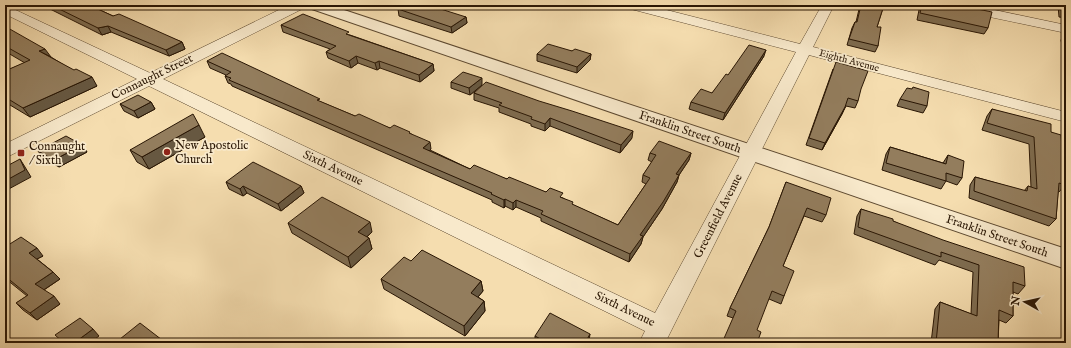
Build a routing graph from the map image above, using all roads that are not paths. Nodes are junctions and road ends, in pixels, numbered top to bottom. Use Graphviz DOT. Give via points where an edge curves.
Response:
graph roads {
  1 [pos="299,5"];
  2 [pos="314,5"];
  3 [pos="632,5"];
  4 [pos="828,5"];
  5 [pos="952,5"];
  6 [pos="5,9"];
  7 [pos="1066,29"];
  8 [pos="804,50"];
  9 [pos="149,79"];
  10 [pos="1066,117"];
  11 [pos="5,151"];
  12 [pos="750,152"];
  13 [pos="1066,260"];
  14 [pos="657,335"];
  1 -- 9 [label="street, Connaught Street"];
  2 -- 12 [label="street, Franklin Street South"];
  3 -- 8 [label="street, Eighth Avenue"];
  4 -- 8 [label="street, Greenfield Avenue"];
  5 -- 7 [label="street" via="1024,14"];
  6 -- 9 [label="street, Sixth Avenue"];
  8 -- 10 [label="street, Eighth Avenue"];
  8 -- 12 [label="street, Greenfield Avenue"];
  9 -- 11 [label="street, Connaught Street"];
  9 -- 14 [label="street, Sixth Avenue"];
  12 -- 13 [label="street, Franklin Street South"];
  12 -- 14 [label="street, Greenfield Avenue"];
}
